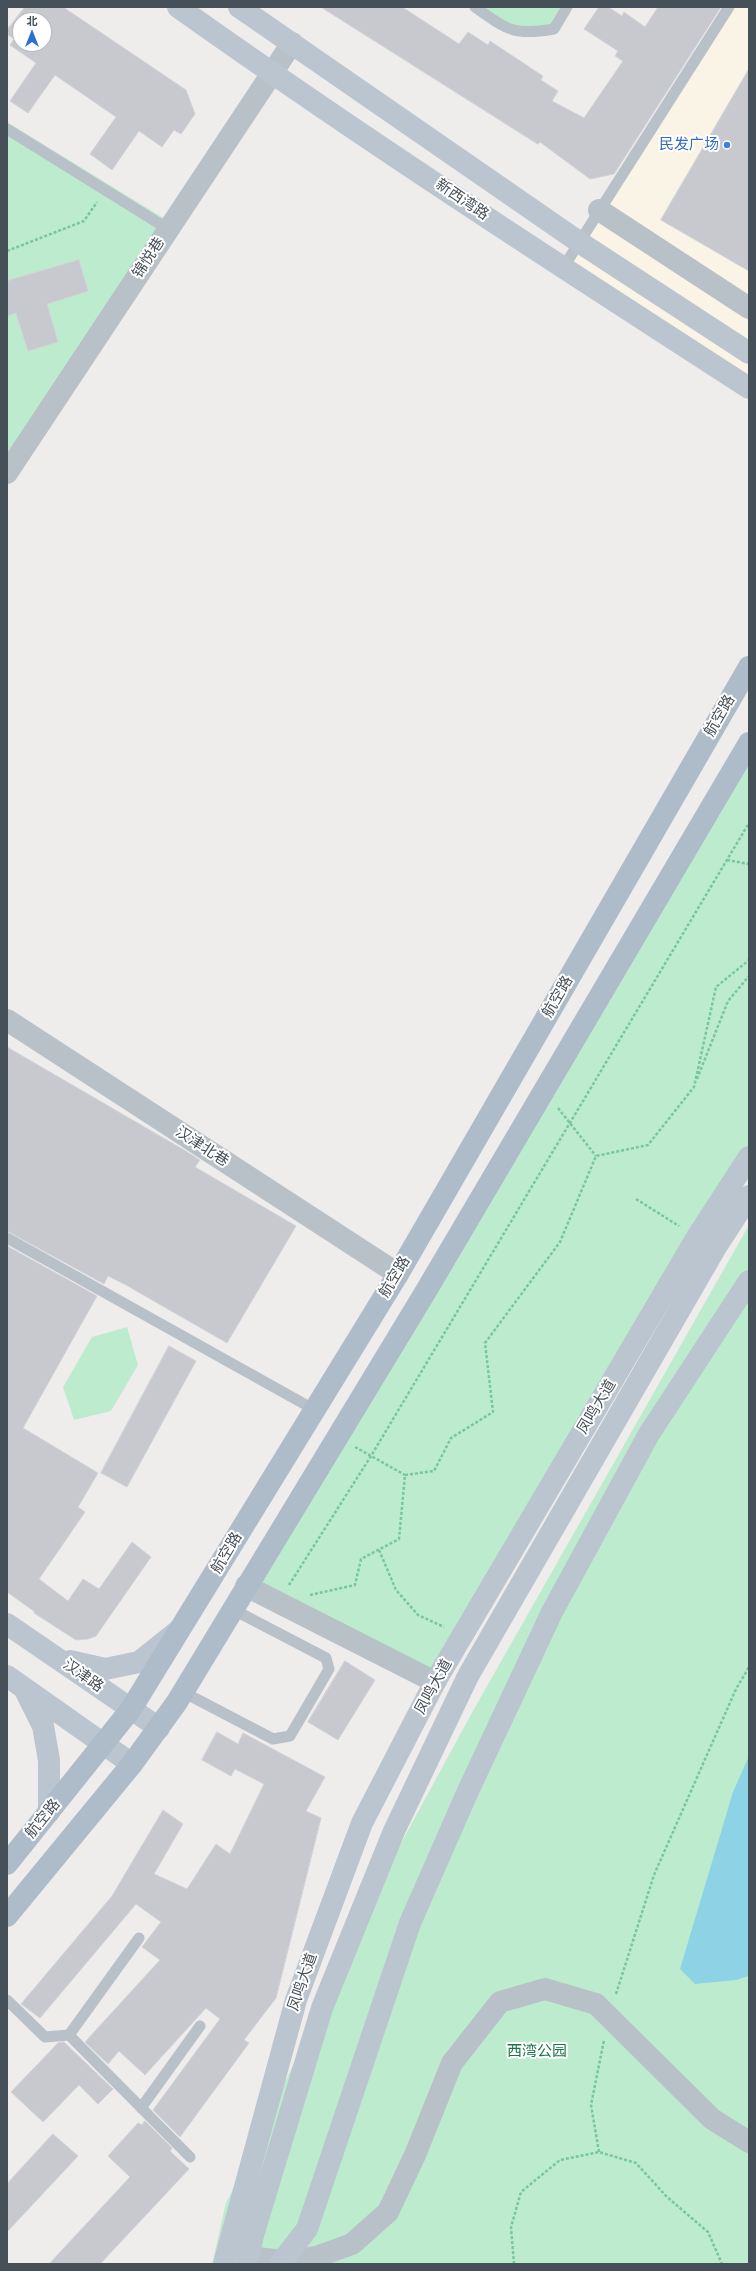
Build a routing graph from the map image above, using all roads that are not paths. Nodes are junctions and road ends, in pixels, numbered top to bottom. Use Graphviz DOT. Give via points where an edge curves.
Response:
graph roads {
  1 [pos="178,7"];
  2 [pos="239,7"];
  3 [pos="475,7"];
  4 [pos="567,7"];
  5 [pos="729,7"];
  6 [pos="292,43"];
  7 [pos="271,73"];
  8 [pos="7,129"];
  9 [pos="599,210"];
  10 [pos="168,229"];
  11 [pos="579,242"];
  12 [pos="563,268"];
  13 [pos="749,308"];
  14 [pos="749,353"];
  15 [pos="749,388"];
  16 [pos="7,473"];
  17 [pos="749,667"];
  18 [pos="749,743"];
  19 [pos="7,1020"];
  20 [pos="749,1157"];
  21 [pos="749,1196"];
  22 [pos="7,1238"];
  23 [pos="398,1274"];
  24 [pos="749,1281"];
  25 [pos="315,1410"];
  26 [pos="246,1586"];
  27 [pos="232,1609"];
  28 [pos="7,1624"];
  29 [pos="181,1628"];
  30 [pos="55,1657"];
  31 [pos="15,1682"];
  32 [pos="435,1682"];
  33 [pos="183,1692"];
  34 [pos="131,1709"];
  35 [pos="158,1728"];
  36 [pos="105,1744"];
  37 [pos="132,1764"];
  38 [pos="49,1812"];
  39 [pos="7,1864"];
  40 [pos="7,1916"];
  41 [pos="139,1938"];
  42 [pos="7,2000"];
  43 [pos="200,2026"];
  44 [pos="69,2035"];
  45 [pos="142,2108"];
  46 [pos="749,2142"];
  47 [pos="190,2157"];
  48 [pos="248,2261"];
  49 [pos="281,2262"];
  50 [pos="224,2264"];
  1 -- 7 [label="street, 新西湾路"];
  2 -- 6 [label="street"];
  3 -- 4 [label="lane" via="506,28 527,34 554,29"];
  5 -- 9 [label="lane" via="674,97"];
  6 -- 7 [label="street, 锦悦巷"];
  6 -- 11 [label="street"];
  7 -- 10 [label="street, 锦悦巷"];
  7 -- 12 [label="street, 新西湾路"];
  8 -- 10 [label="lane"];
  9 -- 11 [label="lane"];
  9 -- 13 [label="street"];
  10 -- 16 [label="street, 锦悦巷"];
  11 -- 12 [label="lane"];
  11 -- 14 [label="street"];
  12 -- 15 [label="street, 新西湾路"];
  17 -- 23 [label="main road, 航空路"];
  18 -- 26 [label="main road"];
  19 -- 23 [label="street, 汉津北巷"];
  20 -- 32 [label="street, 凤鸣大道" via="697,1237"];
  21 -- 48 [label="street, 凤鸣大道" via="716,1247 468,1676 394,1831 322,2008 253,2235"];
  22 -- 25 [label="lane"];
  23 -- 25 [label="main road, 航空路"];
  24 -- 49 [label="street" via="649,1434 549,1618 410,1923 307,2228"];
  25 -- 29 [label="main road, 航空路"];
  26 -- 27 [label="main road"];
  26 -- 32 [label="street"];
  27 -- 33 [label="main road"];
  27 -- 33 [label="lane" via="326,1658 329,1669 290,1736 273,1740"];
  28 -- 30 [label="street, 汉津路"];
  29 -- 30 [label="street" via="139,1662 105,1670"];
  29 -- 34 [label="main road, 航空路"];
  30 -- 34 [label="street, 汉津路"];
  31 -- 36 [label="street"];
  31 -- 38 [label="street" via="43,1726 49,1760"];
  32 -- 50 [label="street, 凤鸣大道" via="362,1822 296,2000"];
  33 -- 35 [label="main road"];
  34 -- 35 [label="street, 汉津路"];
  34 -- 36 [label="main road, 航空路"];
  35 -- 37 [label="main road"];
  36 -- 37 [label="street"];
  36 -- 38 [label="main road, 航空路"];
  37 -- 40 [label="main road"];
  38 -- 39 [label="main road, 航空路"];
  41 -- 44 [label="lane"];
  42 -- 44 [label="lane" via="45,2037"];
  43 -- 45 [label="lane"];
  44 -- 45 [label="lane"];
  45 -- 47 [label="lane"];
  46 -- 49 [label="street" via="712,2119 596,2004 545,1989 500,2002 452,2063 415,2155 388,2212 352,2244 316,2258"];
  48 -- 49 [label="street"];
}
